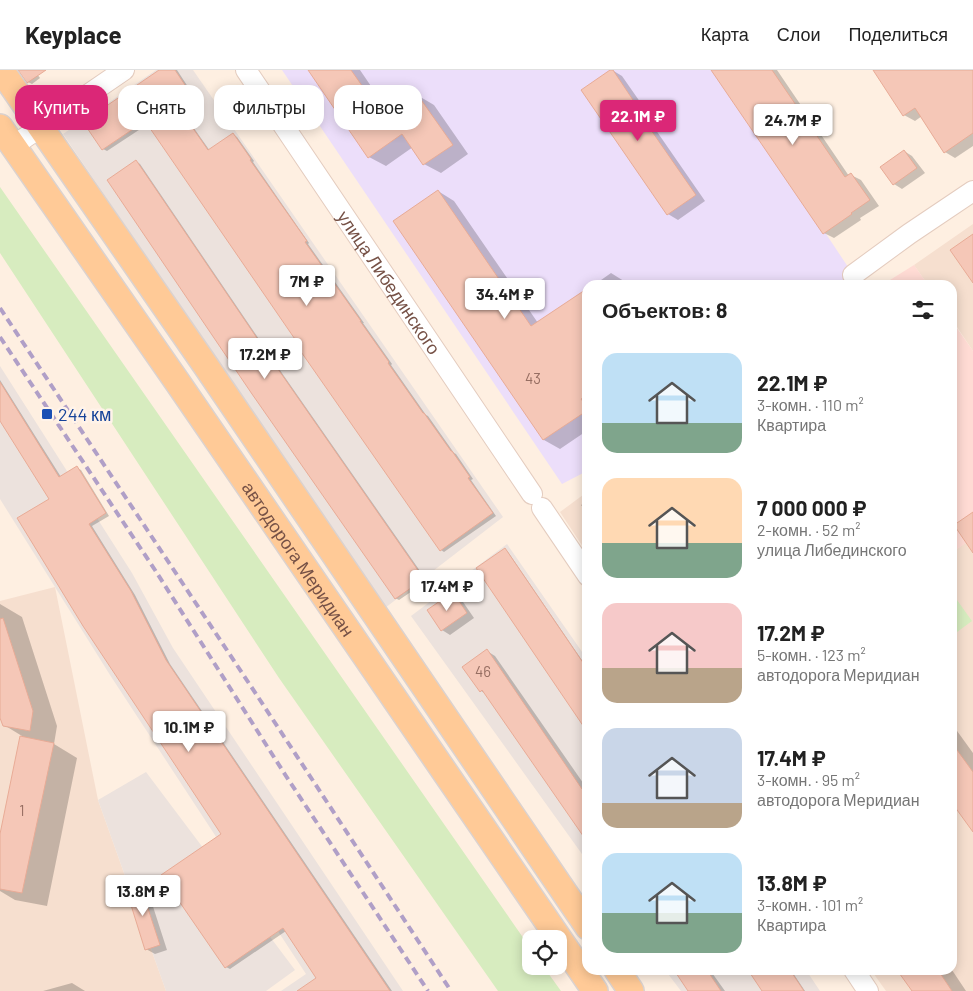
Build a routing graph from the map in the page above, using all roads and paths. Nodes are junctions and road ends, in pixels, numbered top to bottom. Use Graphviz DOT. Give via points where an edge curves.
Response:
graph roads {
  1 [pos="0,70"];
  2 [pos="124,70"];
  3 [pos="246,70"];
  4 [pos="102,85"];
  5 [pos="15,92"];
  6 [pos="32,130"];
  7 [pos="41,130"];
  8 [pos="7,136"];
  9 [pos="973,191"];
  10 [pos="853,275"];
  11 [pos="582,567"];
  12 [pos="582,918"];
  13 [pos="582,972"];
  14 [pos="584,975"];
  15 [pos="620,975"];
  16 [pos="857,975"];
  17 [pos="595,991"];
  18 [pos="631,991"];
  19 [pos="868,991"];
  1 -- 5 [label="main road, автодорога Меридиан"];
  2 -- 4 [label="street"];
  3 -- 11 [label="street, улица Либединского"];
  6 -- 8 [label="street"];
  7 -- 12 [label="main road, автодорога Меридиан" via="212,374"];
  8 -- 13 [label="main road, автодорога Меридиан"];
  9 -- 10 [label="street"];
  14 -- 17 [label="main road, автодорога Меридиан"];
  15 -- 18 [label="main road"];
  16 -- 19 [label="street"];
}
